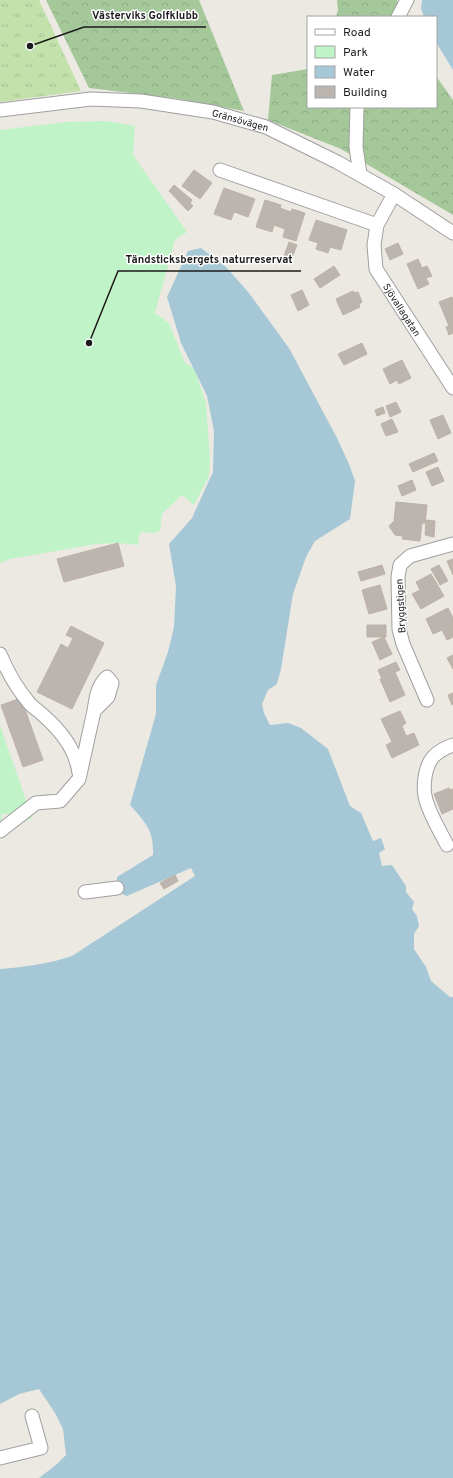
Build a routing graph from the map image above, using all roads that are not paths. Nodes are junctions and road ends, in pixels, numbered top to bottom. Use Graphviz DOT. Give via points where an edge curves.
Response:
graph roads {
  1 [pos="407,0"];
  2 [pos="399,16"];
  3 [pos="357,108"];
  4 [pos="0,110"];
  5 [pos="220,170"];
  6 [pos="360,174"];
  7 [pos="394,194"];
  8 [pos="377,225"];
  9 [pos="453,233"];
  10 [pos="453,388"];
  11 [pos="453,544"];
  12 [pos="0,654"];
  13 [pos="427,700"];
  14 [pos="94,711"];
  15 [pos="453,745"];
  16 [pos="80,775"];
  17 [pos="4,828"];
  18 [pos="446,845"];
  19 [pos="117,888"];
  20 [pos="85,892"];
  21 [pos="32,1416"];
  22 [pos="0,1458"];
  1 -- 2 [label="street"];
  3 -- 6 [label="street" via="356,147"];
  4 -- 6 [label="street, Gränsövägen" via="91,100 141,101 213,112 266,127"];
  5 -- 8 [label="street"];
  6 -- 7 [label="street, Gränsövägen"];
  7 -- 8 [label="street, Sjövallagatan"];
  7 -- 9 [label="street, Gränsövägen"];
  8 -- 10 [label="street, Sjövallagatan" via="374,245 376,269"];
  11 -- 13 [label="street, Bryggstigen" via="410,556 400,565 399,629"];
  12 -- 16 [label="street" via="5,667 30,704 65,738 78,764"];
  14 -- 16 [label="street"];
  15 -- 18 [label="street" via="434,756 426,772 424,788 426,800"];
  16 -- 17 [label="street" via="60,801 36,803"];
  19 -- 20 [label="street"];
  21 -- 22 [label="street" via="41,1448"];
}
